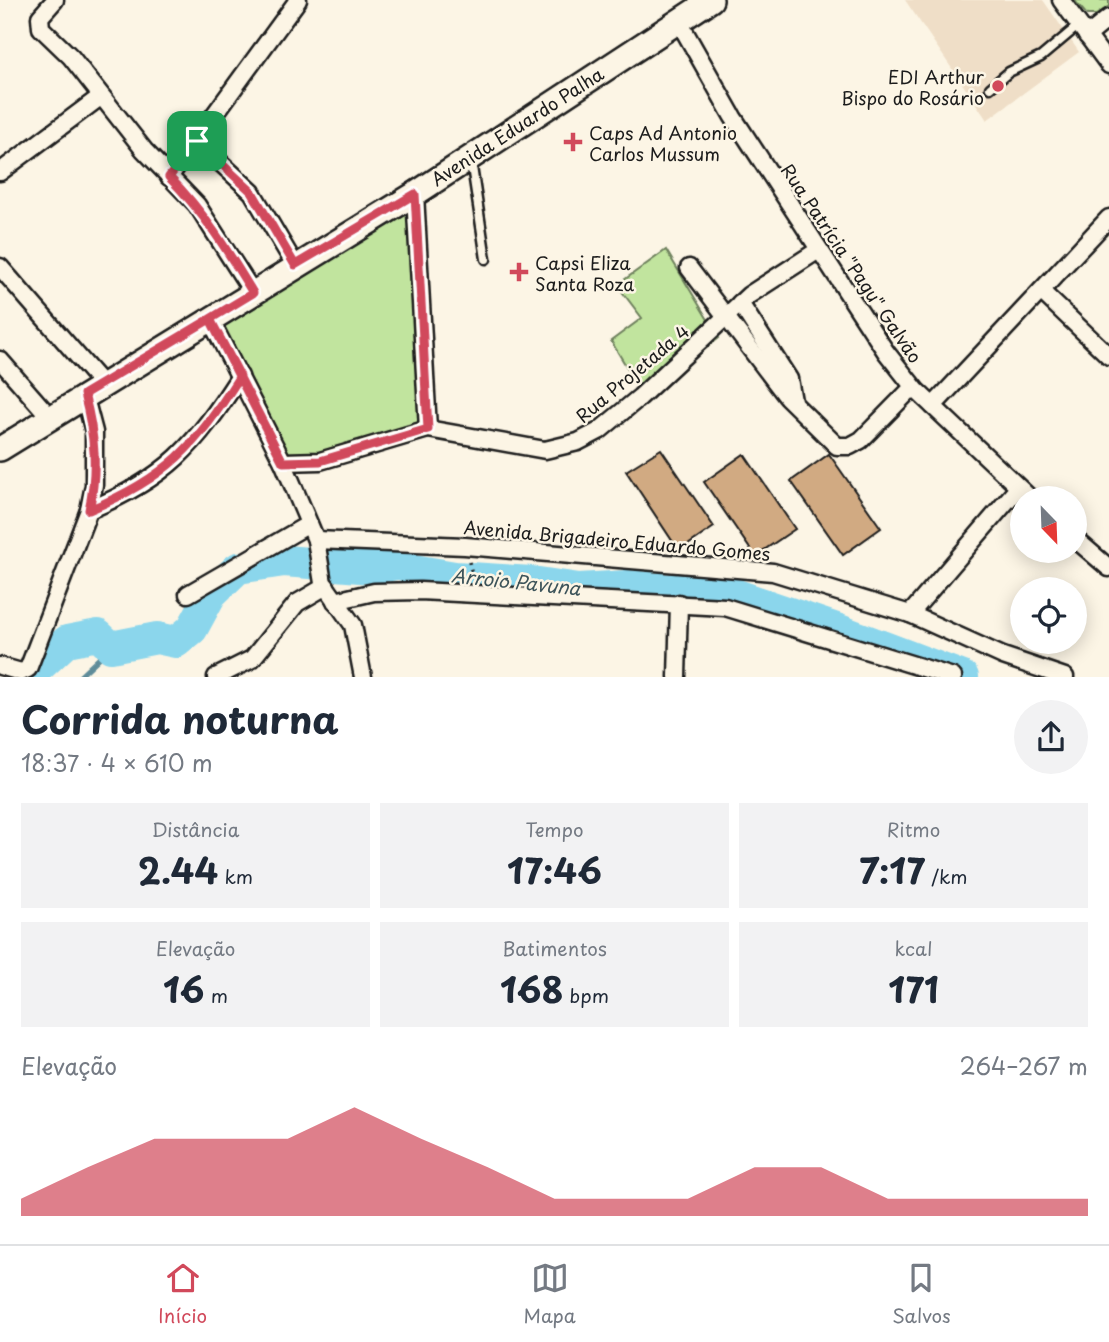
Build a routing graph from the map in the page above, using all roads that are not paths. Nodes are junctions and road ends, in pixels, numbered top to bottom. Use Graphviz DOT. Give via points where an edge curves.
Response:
graph roads {
  1 [pos="55,0"];
  2 [pos="298,0"];
  3 [pos="711,0"];
  4 [pos="1061,0"];
  5 [pos="1109,19"];
  6 [pos="678,20"];
  7 [pos="1083,30"];
  8 [pos="1109,65"];
  9 [pos="990,88"];
  10 [pos="100,97"];
  11 [pos="197,141"];
  12 [pos="471,157"];
  13 [pos="0,172"];
  14 [pos="169,177"];
  15 [pos="415,194"];
  16 [pos="1109,218"];
  17 [pos="817,251"];
  18 [pos="486,259"];
  19 [pos="295,265"];
  20 [pos="0,267"];
  21 [pos="689,268"];
  22 [pos="1041,292"];
  23 [pos="253,293"];
  24 [pos="740,303"];
  25 [pos="726,317"];
  26 [pos="210,319"];
  27 [pos="1109,356"];
  28 [pos="0,360"];
  29 [pos="240,376"];
  30 [pos="913,387"];
  31 [pos="93,389"];
  32 [pos="793,402"];
  33 [pos="933,406"];
  34 [pos="49,416"];
  35 [pos="428,429"];
  36 [pos="0,449"];
  37 [pos="283,462"];
  38 [pos="1017,486"];
  39 [pos="1010,508"];
  40 [pos="89,510"];
  41 [pos="309,524"];
  42 [pos="317,546"];
  43 [pos="1087,549"];
  44 [pos="1109,568"];
  45 [pos="325,584"];
  46 [pos="188,594"];
  47 [pos="335,601"];
  48 [pos="679,603"];
  49 [pos="910,614"];
  50 [pos="0,666"];
  51 [pos="216,677"];
  52 [pos="363,677"];
  53 [pos="677,677"];
  54 [pos="953,677"];
  55 [pos="1065,677"];
  1 -- 10 [label="street" via="40,17 41,27 71,57"];
  2 -- 11 [label="street"];
  3 -- 6 [label="street, Avenida Eduardo Palha"];
  4 -- 7 [label="street"];
  5 -- 7 [label="street"];
  6 -- 12 [label="street, Avenida Eduardo Palha"];
  6 -- 17 [label="street, Rua Patrícia \"Pagu\" Galvão"];
  7 -- 8 [label="street"];
  7 -- 9 [label="lane" via="1009,72"];
  10 -- 13 [label="street"];
  10 -- 14 [label="street"];
  11 -- 14 [label="street"];
  11 -- 19 [label="street" via="252,192"];
  12 -- 15 [label="street, Avenida Eduardo Palha"];
  12 -- 18 [label="lane"];
  14 -- 23 [label="street" via="218,233"];
  15 -- 19 [label="street, Avenida Eduardo Palha"];
  15 -- 35 [label="street"];
  16 -- 22 [label="street"];
  17 -- 24 [label="street, Rua Projetada 4"];
  17 -- 30 [label="street, Rua Patrícia \"Pagu\" Galvão"];
  19 -- 23 [label="street, Avenida Eduardo Palha"];
  20 -- 31 [label="street"];
  21 -- 25 [label="street"];
  22 -- 27 [label="street"];
  22 -- 33 [label="street"];
  23 -- 26 [label="street, Avenida Eduardo Palha"];
  24 -- 25 [label="street, Rua Projetada 4"];
  24 -- 32 [label="street" via="789,379"];
  25 -- 32 [label="street"];
  25 -- 35 [label="street, Rua Projetada 4" via="640,397 578,442 545,450"];
  26 -- 29 [label="street"];
  26 -- 31 [label="street, Avenida Eduardo Palha"];
  28 -- 34 [label="street"];
  29 -- 37 [label="street"];
  29 -- 40 [label="street" via="213,419 175,462 134,489"];
  30 -- 32 [label="street" via="850,446 837,446"];
  30 -- 33 [label="street, Rua Patrícia \"Pagu\" Galvão"];
  31 -- 34 [label="street, Avenida Eduardo Palha"];
  31 -- 40 [label="street" via="96,456"];
  33 -- 38 [label="street, Rua Patrícia \"Pagu\" Galvão"];
  34 -- 36 [label="street, Avenida Eduardo Palha"];
  35 -- 37 [label="street, Rua Projetada 4" via="320,461"];
  37 -- 41 [label="street"];
  39 -- 49 [label="street"];
  40 -- 50 [label="street" via="28,668 21,673"];
  41 -- 42 [label="street"];
  41 -- 46 [label="street"];
  42 -- 45 [label="street"];
  42 -- 49 [label="street, Avenida Brigadeiro Eduardo Gomes" via="465,546 723,565 773,572"];
  43 -- 44 [label="street"];
  45 -- 47 [label="street"];
  45 -- 51 [label="street" via="297,603 252,659"];
  47 -- 48 [label="street" via="374,592 421,591"];
  47 -- 52 [label="street" via="353,625"];
  48 -- 53 [label="street"];
  48 -- 54 [label="street" via="749,613"];
  49 -- 55 [label="street, Avenida Brigadeiro Eduardo Gomes" via="993,652"];
}
